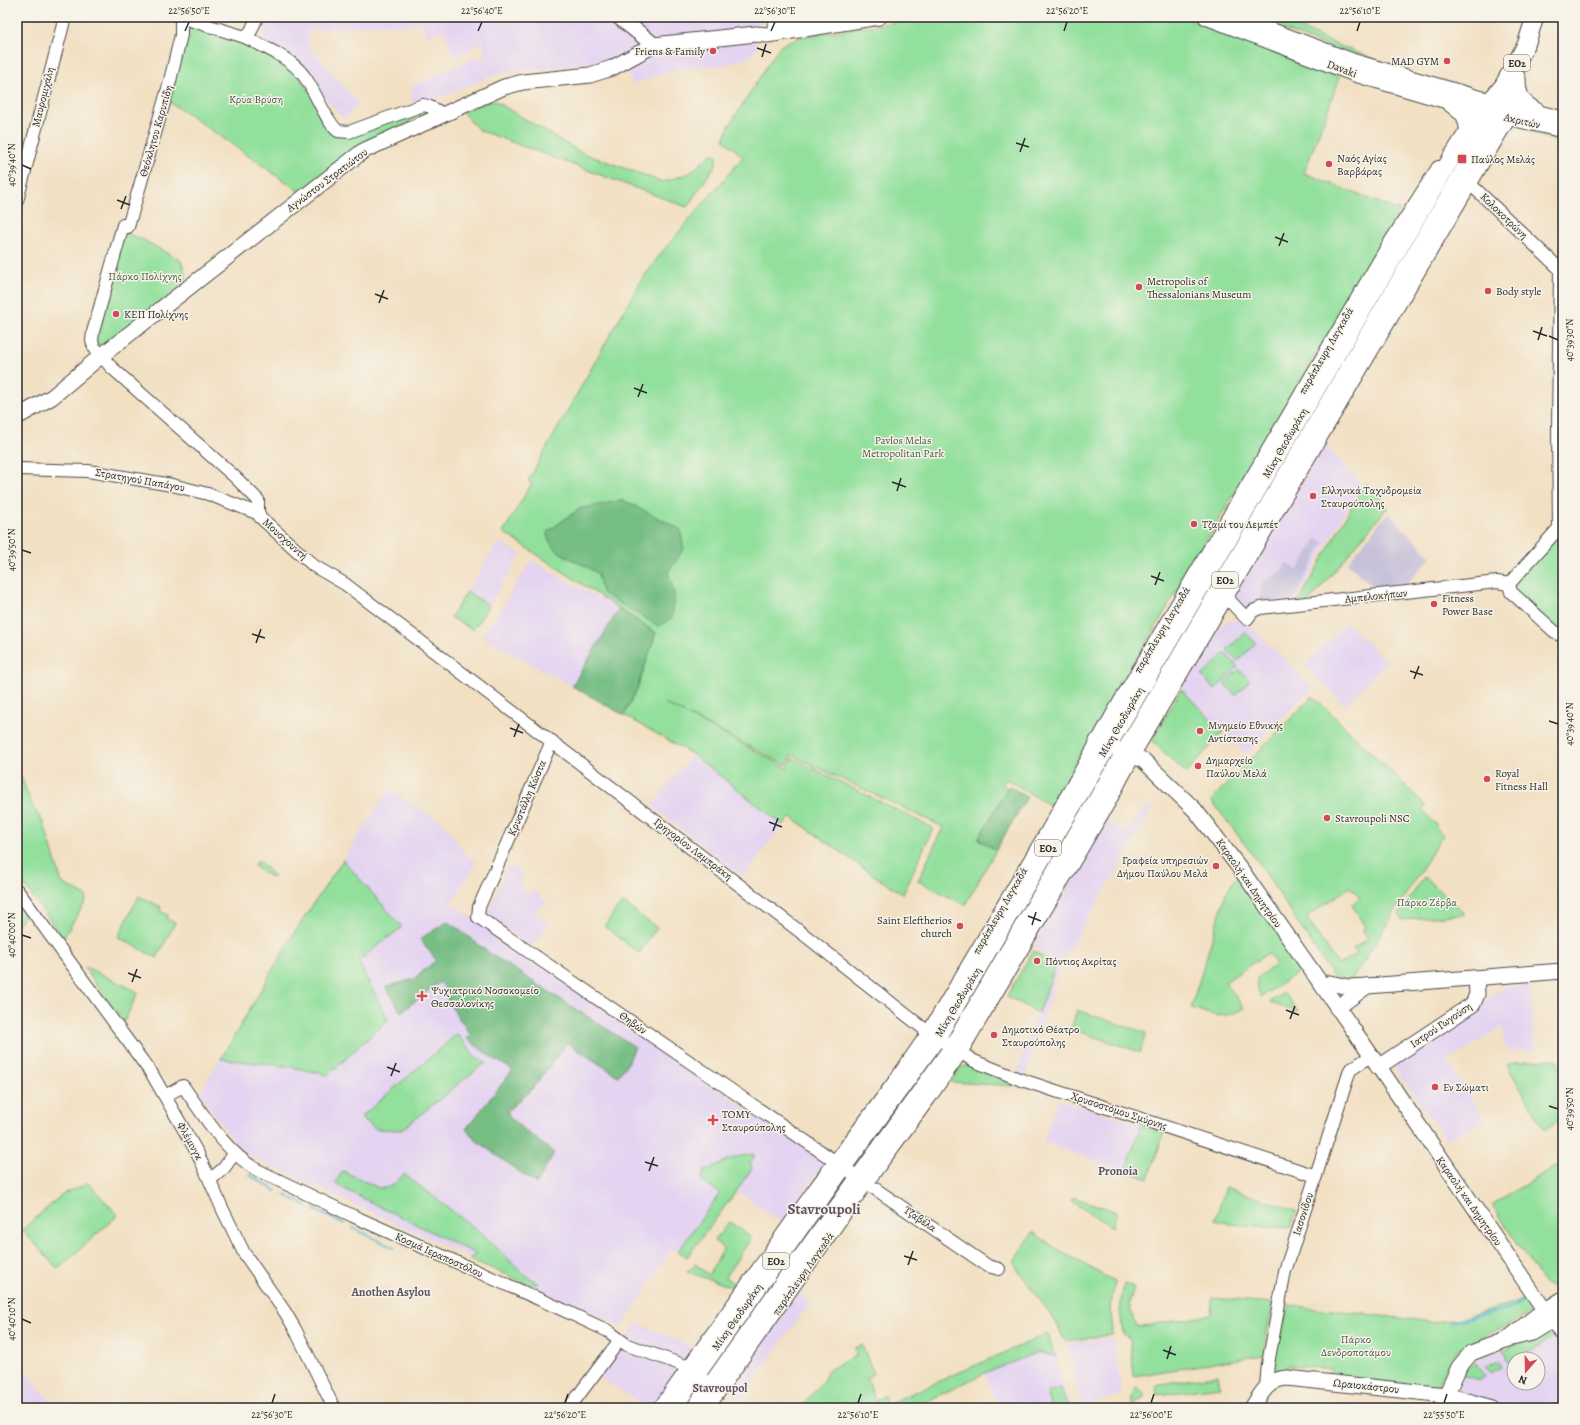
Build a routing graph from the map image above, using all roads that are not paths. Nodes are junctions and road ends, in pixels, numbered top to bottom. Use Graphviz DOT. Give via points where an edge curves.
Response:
graph roads {
  1 [pos="65,17"];
  2 [pos="180,17"];
  3 [pos="257,17"];
  4 [pos="619,17"];
  5 [pos="806,17"];
  6 [pos="878,17"];
  7 [pos="1206,17"];
  8 [pos="1236,17"];
  9 [pos="1535,17"];
  10 [pos="1544,17"];
  11 [pos="201,22"];
  12 [pos="785,24"];
  13 [pos="181,35"];
  14 [pos="245,37"];
  15 [pos="654,45"];
  16 [pos="1518,78"];
  17 [pos="1449,102"];
  18 [pos="1497,110"];
  19 [pos="1537,112"];
  20 [pos="439,117"];
  21 [pos="1563,119"];
  22 [pos="1469,130"];
  23 [pos="1563,130"];
  24 [pos="1452,157"];
  25 [pos="1466,180"];
  26 [pos="17,201"];
  27 [pos="1561,270"];
  28 [pos="1560,307"];
  29 [pos="101,356"];
  30 [pos="17,417"];
  31 [pos="17,469"];
  32 [pos="1241,506"];
  33 [pos="259,514"];
  34 [pos="1561,528"];
  35 [pos="1509,584"];
  36 [pos="1227,598"];
  37 [pos="1563,636"];
  38 [pos="456,668"];
  39 [pos="1105,739"];
  40 [pos="552,741"];
  41 [pos="1132,750"];
  42 [pos="502,856"];
  43 [pos="17,890"];
  44 [pos="1563,971"];
  45 [pos="1476,978"];
  46 [pos="1563,978"];
  47 [pos="1330,982"];
  48 [pos="1367,986"];
  49 [pos="1341,1005"];
  50 [pos="933,1035"];
  51 [pos="957,1050"];
  52 [pos="1378,1059"];
  53 [pos="168,1101"];
  54 [pos="234,1154"];
  55 [pos="839,1164"];
  56 [pos="1316,1176"];
  57 [pos="210,1180"];
  58 [pos="863,1180"];
  59 [pos="999,1268"];
  60 [pos="1557,1312"];
  61 [pos="1563,1333"];
  62 [pos="620,1340"];
  63 [pos="692,1371"];
  64 [pos="1266,1386"];
  65 [pos="716,1388"];
  66 [pos="1445,1402"];
  67 [pos="334,1408"];
  68 [pos="569,1408"];
  69 [pos="659,1408"];
  70 [pos="673,1408"];
  71 [pos="696,1408"];
  72 [pos="708,1408"];
  73 [pos="1252,1408"];
  74 [pos="1492,1408"];
  1 -- 26 [label="street, Μαυρομιχάλη"];
  2 -- 11 [label="street"];
  2 -- 13 [label="street, Θεόκλητου Καρυπίδη"];
  3 -- 14 [label="street" via="251,31"];
  4 -- 15 [label="main road"];
  5 -- 12 [label="main road"];
  6 -- 12 [label="main road"];
  7 -- 17 [label="main road, Davaki" via="1355,74"];
  8 -- 18 [label="main road, Davaki" via="1355,62"];
  9 -- 18 [label="highway, Μίκη Θεοδωράκη / ΕΟ2" via="1531,33 1503,86"];
  10 -- 16 [label="highway, Μίκη Θεοδωράκη / ΕΟ2" via="1534,46"];
  11 -- 13 [label="street"];
  11 -- 14 [label="street"];
  12 -- 15 [label="main road, Αγνώστου Στρατιώτου" via="767,35"];
  13 -- 29 [label="street, Θεόκλητου Καρυπίδη" via="158,126 92,335 92,344"];
  14 -- 20 [label="street" via="286,59 304,75 338,131 348,132 423,105 438,111"];
  15 -- 20 [label="main road, Αγνώστου Στρατιώτου" via="601,72 514,84"];
  16 -- 18 [label="highway, Μίκη Θεοδωράκη / ΕΟ2"];
  16 -- 19 [label="highway" via="1519,97"];
  17 -- 18 [label="main road, Davaki"];
  17 -- 22 [label="highway" via="1465,115"];
  18 -- 19 [label="main road, Ακριτών"];
  18 -- 22 [label="highway, Μίκη Θεοδωράκη / ΕΟ2"];
  18 -- 23 [label="main road, Ακριτών"];
  18 -- 25 [label="highway, Μίκη Θεοδωράκη / ΕΟ2"];
  18 -- 25 [label="street" via="1502,131"];
  19 -- 21 [label="main road, Ακριτών"];
  20 -- 29 [label="main road, Αγνώστου Στρατιώτου" via="363,151"];
  22 -- 24 [label="highway, Μίκη Θεοδωράκη / ΕΟ2"];
  22 -- 32 [label="street, παράπλευρη Λαγκαδά" via="1460,131 1402,221"];
  24 -- 25 [label="street, Κολοκοτρώνη" via="1456,170"];
  24 -- 32 [label="highway, Μίκη Θεοδωράκη / ΕΟ2"];
  25 -- 27 [label="street, Κολοκοτρώνη"];
  25 -- 36 [label="street"];
  25 -- 41 [label="highway, Μίκη Θεοδωράκη / ΕΟ2"];
  27 -- 28 [label="street"];
  28 -- 34 [label="street" via="1558,426"];
  29 -- 30 [label="main road, Αγνώστου Στρατιώτου" via="52,397"];
  29 -- 33 [label="street, Μουσχουντή" via="150,403 235,477 258,500"];
  31 -- 33 [label="street, Στρατηγού Παπάγου" via="88,471 172,485 208,494"];
  32 -- 39 [label="highway, Μίκη Θεοδωράκη / ΕΟ2"];
  33 -- 38 [label="street, Μουσχουντή" via="314,566 345,584"];
  34 -- 35 [label="street"];
  35 -- 36 [label="street, Αμπελοκήπων" via="1497,582 1260,608 1253,611 1247,619"];
  35 -- 37 [label="street" via="1511,592 1554,632"];
  36 -- 41 [label="street"];
  38 -- 40 [label="street, Γρηγορίου Λαμπράκη"];
  39 -- 41 [label="main road, Καραολή και Δημητρίου"];
  39 -- 50 [label="highway, Μίκη Θεοδωράκη / ΕΟ2"];
  40 -- 42 [label="street, Κρυστάλλη Κώστα"];
  40 -- 50 [label="street, Γρηγορίου Λαμπράκη"];
  41 -- 47 [label="main road, Καραολή και Δημητρίου" via="1147,753 1201,805"];
  41 -- 49 [label="main road, Καραολή και Δημητρίου" via="1195,810"];
  41 -- 51 [label="highway, Μίκη Θεοδωράκη / ΕΟ2"];
  42 -- 55 [label="street, Θηβών" via="479,908 478,917"];
  43 -- 53 [label="street, Φλέμινγκ" via="152,1074"];
  44 -- 45 [label="main road"];
  45 -- 46 [label="main road" via="1496,982"];
  45 -- 48 [label="main road"];
  45 -- 52 [label="main road, Ιατρού Γωγούση" via="1477,994 1473,1004"];
  47 -- 48 [label="main road" via="1349,987"];
  47 -- 49 [label="main road, Καραολή και Δημητρίου"];
  48 -- 49 [label="main road"];
  49 -- 52 [label="main road, Καραολή και Δημητρίου"];
  50 -- 51 [label="street, Χρυσοστόμου Σμύρνης"];
  50 -- 55 [label="highway, Μίκη Θεοδωράκη / ΕΟ2"];
  51 -- 56 [label="street, Χρυσοστόμου Σμύρνης" via="992,1069 1019,1079"];
  51 -- 58 [label="highway, Μίκη Θεοδωράκη / ΕΟ2"];
  52 -- 56 [label="street, Ιασονίδου" via="1350,1070"];
  52 -- 60 [label="main road, Καραολή και Δημητρίου"];
  53 -- 54 [label="street, Κοσμά Ιεραποστόλου" via="183,1086"];
  53 -- 57 [label="street, Φλέμινγκ"];
  54 -- 57 [label="street" via="224,1168"];
  54 -- 62 [label="street, Κοσμά Ιεραποστόλου" via="244,1163 279,1182 565,1311 608,1331"];
  55 -- 58 [label="street, Τζαβέλα"];
  55 -- 63 [label="highway, Μίκη Θεοδωράκη / ΕΟ2"];
  56 -- 64 [label="street, Ιασονίδου" via="1288,1263"];
  57 -- 67 [label="street, Φλέμινγκ" via="244,1253 295,1329"];
  58 -- 59 [label="street, Τζαβέλα" via="988,1266"];
  58 -- 65 [label="highway, Μίκη Θεοδωράκη / ΕΟ2"];
  60 -- 61 [label="main road, Καραολή και Δημητρίου"];
  60 -- 66 [label="main road" via="1508,1339 1471,1353 1460,1364"];
  62 -- 63 [label="street, Κοσμά Ιεραποστόλου"];
  62 -- 68 [label="street"];
  63 -- 65 [label="street, Κοσμά Ιεραποστόλου"];
  63 -- 69 [label="street"];
  63 -- 70 [label="highway, Μίκη Θεοδωράκη / ΕΟ2"];
  64 -- 66 [label="main road, Ωραιοκάστρου" via="1275,1380 1287,1378"];
  64 -- 73 [label="main road"];
  65 -- 71 [label="highway, Μίκη Θεοδωράκη / ΕΟ2"];
  65 -- 72 [label="street"];
  66 -- 74 [label="main road, Ωραιοκάστρου"];
}
